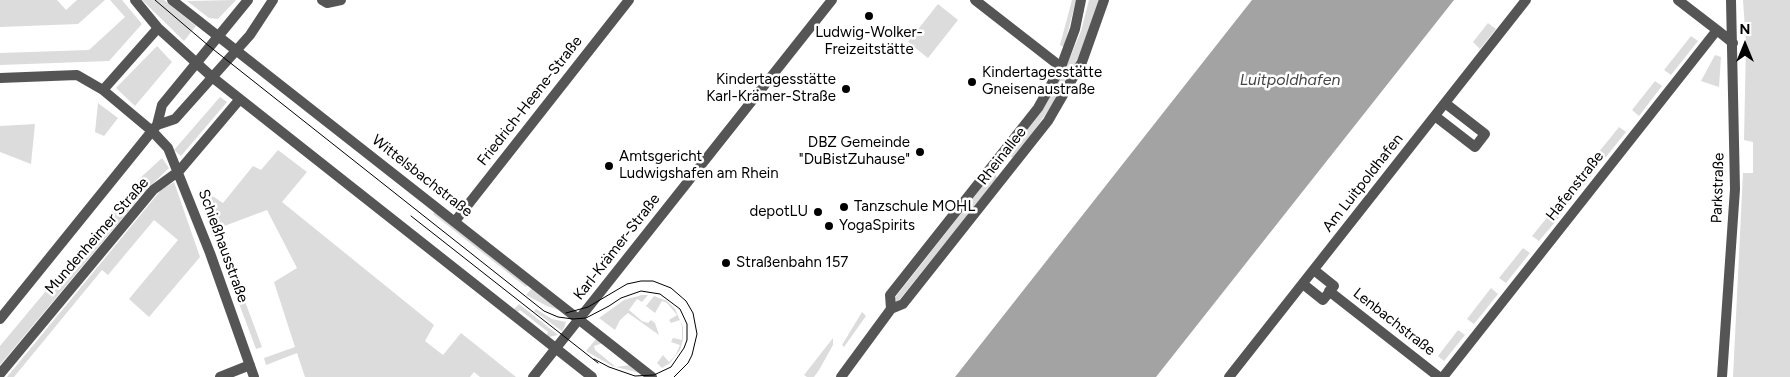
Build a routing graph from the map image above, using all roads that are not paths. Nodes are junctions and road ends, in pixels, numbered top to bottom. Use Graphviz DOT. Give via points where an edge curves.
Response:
graph roads {
  1 [pos="135,0"];
  2 [pos="248,0"];
  3 [pos="273,0"];
  4 [pos="322,0"];
  5 [pos="341,0"];
  6 [pos="629,0"];
  7 [pos="832,0"];
  8 [pos="976,0"];
  9 [pos="1081,0"];
  10 [pos="1104,0"];
  11 [pos="1526,0"];
  12 [pos="1678,0"];
  13 [pos="1731,0"];
  14 [pos="176,1"];
  15 [pos="158,28"];
  16 [pos="1717,30"];
  17 [pos="218,36"];
  18 [pos="1733,43"];
  19 [pos="236,50"];
  20 [pos="195,63"];
  21 [pos="1061,66"];
  22 [pos="212,77"];
  23 [pos="0,78"];
  24 [pos="103,90"];
  25 [pos="240,99"];
  26 [pos="1445,103"];
  27 [pos="1435,116"];
  28 [pos="154,128"];
  29 [pos="996,162"];
  30 [pos="179,171"];
  31 [pos="1009,172"];
  32 [pos="456,220"];
  33 [pos="1314,270"];
  34 [pos="1303,284"];
  35 [pos="1329,292"];
  36 [pos="891,309"];
  37 [pos="580,318"];
  38 [pos="0,319"];
  39 [pos="556,348"];
  40 [pos="250,365"];
  41 [pos="0,374"];
  42 [pos="220,377"];
  43 [pos="254,377"];
  44 [pos="534,377"];
  45 [pos="592,377"];
  46 [pos="652,377"];
  47 [pos="841,377"];
  48 [pos="1229,377"];
  49 [pos="1441,377"];
  50 [pos="1722,377"];
  1 -- 15 [label="street"];
  2 -- 17 [label="street, Mundenheimer Straße"];
  3 -- 19 [label="street, Mundenheimer Straße"];
  4 -- 5 [label="street" via="327,3"];
  6 -- 32 [label="street, Friedrich-Heene-Straße"];
  7 -- 37 [label="street, Karl-Krämer-Straße"];
  8 -- 21 [label="street"];
  9 -- 21 [label="street, Rheinallee" via="1075,29"];
  10 -- 31 [label="street, Rheinallee" via="1093,38 1071,83 1048,121"];
  11 -- 26 [label="street, Am Luitpoldhafen"];
  12 -- 16 [label="street"];
  13 -- 18 [label="street, Parkstraße"];
  14 -- 17 [label="street, Wittelsbachstraße"];
  15 -- 20 [label="street"];
  15 -- 24 [label="street"];
  16 -- 18 [label="street"];
  16 -- 49 [label="street, Hafenstraße"];
  17 -- 19 [label="street, Wittelsbachstraße"];
  17 -- 20 [label="street, Mundenheimer Straße"];
  18 -- 50 [label="street, Parkstraße" via="1735,189"];
  19 -- 22 [label="street, Mundenheimer Straße"];
  19 -- 32 [label="street, Wittelsbachstraße"];
  20 -- 22 [label="street"];
  20 -- 28 [label="street, Mundenheimer Straße" via="162,105"];
  21 -- 29 [label="street, Rheinallee" via="1038,108"];
  22 -- 25 [label="street"];
  22 -- 28 [label="street, Mundenheimer Straße" via="175,119"];
  23 -- 24 [label="street, Schießhausstraße" via="77,75"];
  24 -- 28 [label="street, Schießhausstraße"];
  25 -- 30 [label="street, Mundenheimer Straße"];
  25 -- 39 [label="street"];
  26 -- 27 [label="street, Am Luitpoldhafen"];
  26 -- 27 [label="street" via="1485,134 1475,147"];
  27 -- 33 [label="street, Am Luitpoldhafen"];
  28 -- 30 [label="street, Schießhausstraße"];
  28 -- 38 [label="street, Mundenheimer Straße"];
  29 -- 31 [label="street"];
  29 -- 36 [label="street, Rheinallee" via="890,295"];
  30 -- 40 [label="street, Schießhausstraße"];
  30 -- 41 [label="street, Mundenheimer Straße" via="153,190"];
  31 -- 36 [label="street, Rheinallee" via="904,304"];
  32 -- 37 [label="street, Wittelsbachstraße"];
  33 -- 34 [label="street, Am Luitpoldhafen"];
  33 -- 35 [label="street" via="1334,286"];
  34 -- 35 [label="street" via="1323,300"];
  34 -- 48 [label="street, Am Luitpoldhafen"];
  35 -- 49 [label="street, Lenbachstraße"];
  36 -- 47 [label="street, Rheinallee"];
  37 -- 39 [label="street, Karl-Krämer-Straße"];
  37 -- 46 [label="street, Wittelsbachstraße"];
  39 -- 44 [label="street, Karl-Krämer-Straße"];
  39 -- 45 [label="street"];
  40 -- 42 [label="street"];
  40 -- 43 [label="street, Schießhausstraße"];
}
